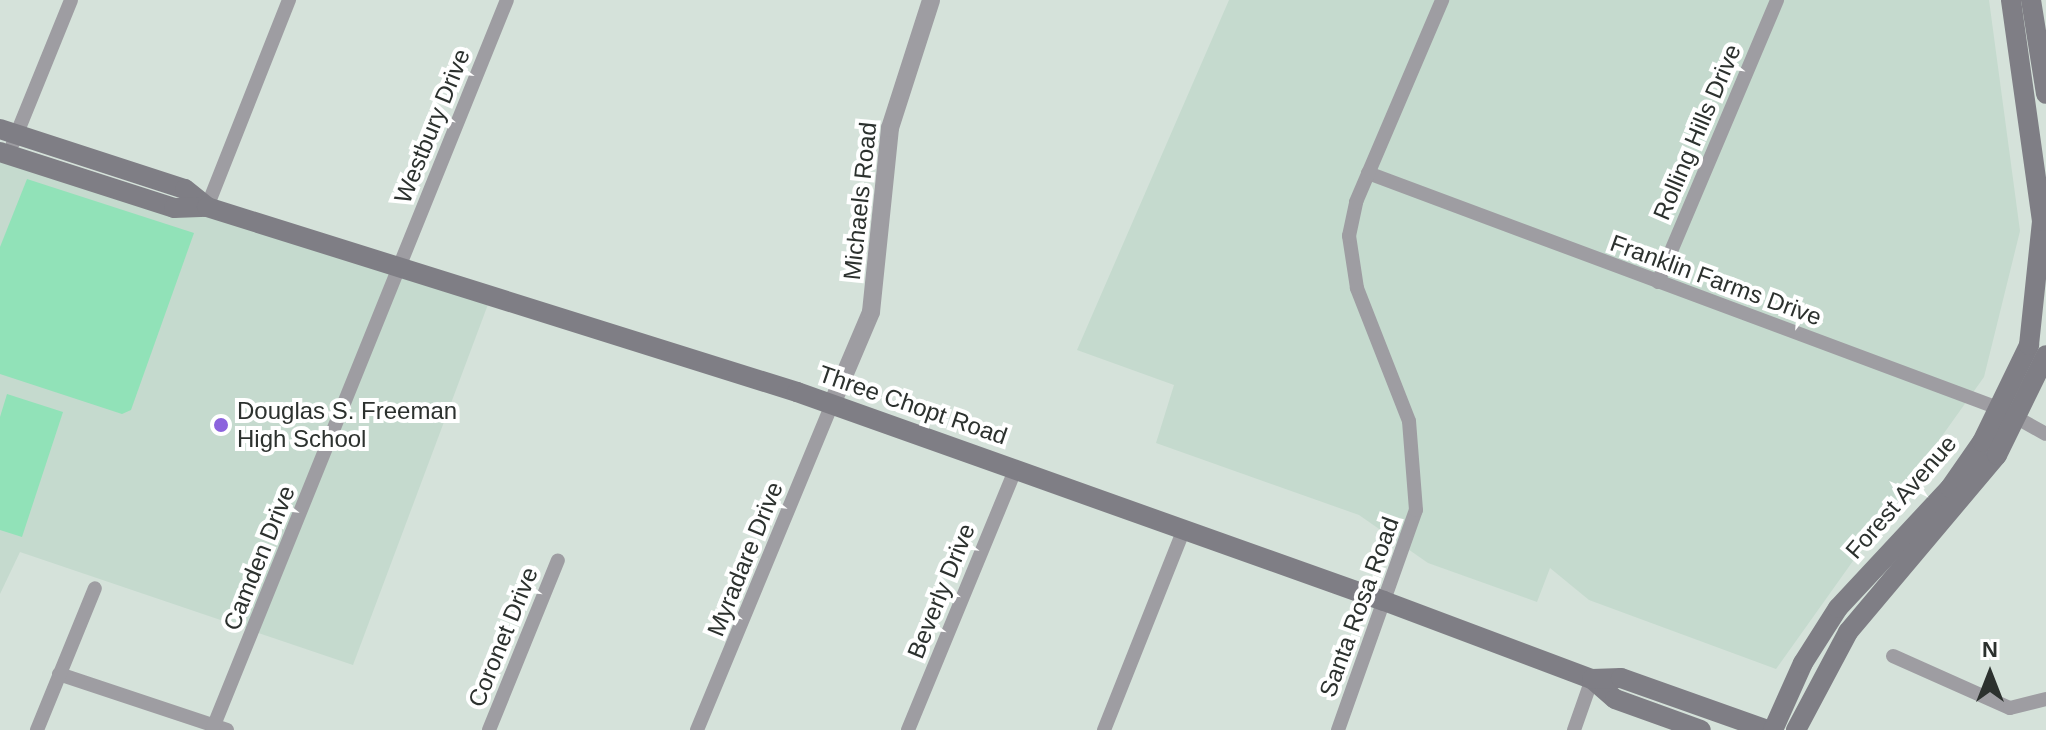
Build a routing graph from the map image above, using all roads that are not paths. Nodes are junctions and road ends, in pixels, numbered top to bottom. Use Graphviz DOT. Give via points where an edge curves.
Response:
graph roads {
  1 [pos="71,0"];
  2 [pos="289,0"];
  3 [pos="507,0"];
  4 [pos="931,0"];
  5 [pos="1442,0"];
  6 [pos="1777,0"];
  7 [pos="2011,0"];
  8 [pos="2031,0"];
  9 [pos="2046,94"];
  10 [pos="8,131"];
  11 [pos="4,153"];
  12 [pos="1368,173"];
  13 [pos="207,207"];
  14 [pos="397,269"];
  15 [pos="1658,282"];
  16 [pos="2046,355"];
  17 [pos="832,404"];
  18 [pos="2010,413"];
  19 [pos="2046,434"];
  20 [pos="1016,468"];
  21 [pos="1184,529"];
  22 [pos="558,560"];
  23 [pos="95,588"];
  24 [pos="1384,601"];
  25 [pos="1893,656"];
  26 [pos="59,674"];
  27 [pos="1592,679"];
  28 [pos="2046,699"];
  29 [pos="218,729"];
  30 [pos="37,730"];
  31 [pos="489,730"];
  32 [pos="697,730"];
  33 [pos="908,730"];
  34 [pos="1104,730"];
  35 [pos="1338,730"];
  36 [pos="1574,730"];
  37 [pos="1701,730"];
  38 [pos="1770,730"];
  39 [pos="1796,730"];
  1 -- 10 [label="street"];
  2 -- 13 [label="street"];
  3 -- 14 [label="street, Westbury Drive"];
  4 -- 17 [label="street, Michaels Road" via="890,128 871,312"];
  5 -- 12 [label="street, Santa Rosa Road"];
  6 -- 15 [label="street, Rolling Hills Drive"];
  7 -- 18 [label="main road, Forest Avenue" via="2040,195 2042,263 2029,345"];
  8 -- 9 [label="main road"];
  10 -- 11 [label="street"];
  10 -- 13 [label="main road, Three Chopt Road" via="185,189"];
  11 -- 13 [label="main road, Three Chopt Road" via="174,208"];
  12 -- 15 [label="street, Franklin Farms Drive"];
  12 -- 24 [label="street, Santa Rosa Road" via="1353,215 1351,268 1405,404 1417,466 1416,510"];
  13 -- 14 [label="main road, Three Chopt Road"];
  14 -- 17 [label="main road, Three Chopt Road"];
  14 -- 29 [label="street, Camden Drive"];
  15 -- 18 [label="street, Franklin Farms Drive"];
  16 -- 18 [label="main road, Forest Avenue"];
  17 -- 20 [label="main road, Three Chopt Road"];
  17 -- 32 [label="street, Myradare Drive"];
  18 -- 19 [label="street, Franklin Farms Drive"];
  18 -- 38 [label="main road, Forest Avenue" via="1824,628"];
  18 -- 39 [label="main road, Forest Avenue" via="1970,492 1848,632"];
  20 -- 21 [label="main road, Three Chopt Road"];
  20 -- 33 [label="street, Beverly Drive"];
  21 -- 24 [label="main road, Three Chopt Road"];
  21 -- 34 [label="street"];
  22 -- 31 [label="street, Coronet Drive"];
  23 -- 26 [label="street"];
  24 -- 27 [label="main road, Three Chopt Road"];
  24 -- 35 [label="street, Santa Rosa Road"];
  25 -- 28 [label="street" via="2010,708"];
  26 -- 29 [label="street"];
  26 -- 30 [label="street"];
  27 -- 36 [label="street"];
  27 -- 37 [label="main road, Three Chopt Road" via="1615,699"];
  27 -- 38 [label="main road, Three Chopt Road" via="1621,678"];
}
